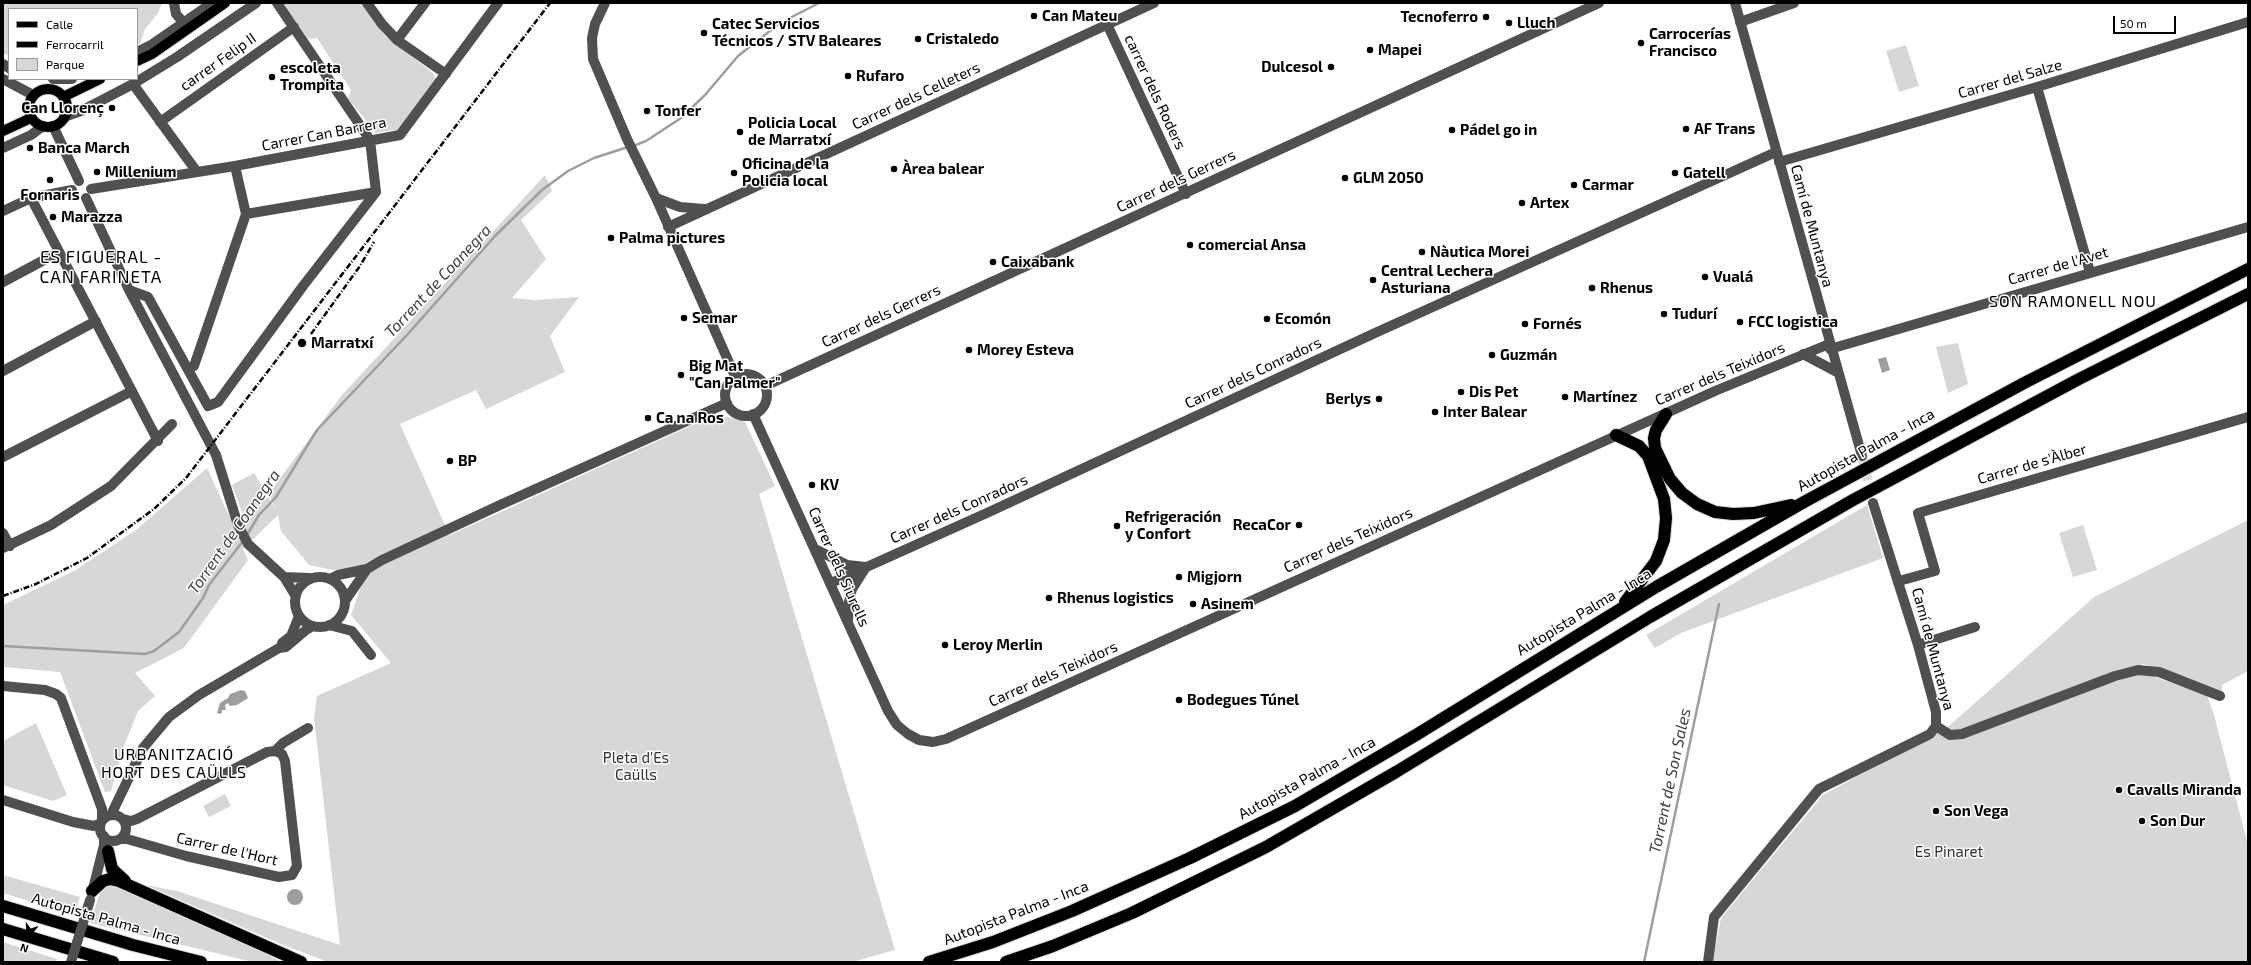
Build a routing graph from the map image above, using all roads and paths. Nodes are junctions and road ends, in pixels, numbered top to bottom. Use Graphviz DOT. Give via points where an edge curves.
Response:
graph roads {
  1 [pos="174,3"];
  2 [pos="212,3"];
  3 [pos="225,3"];
  4 [pos="256,3"];
  5 [pos="277,3"];
  6 [pos="368,3"];
  7 [pos="425,3"];
  8 [pos="498,3"];
  9 [pos="1154,3"];
  10 [pos="1599,3"];
  11 [pos="1735,3"];
  12 [pos="1794,3"];
  13 [pos="604,5"];
  14 [pos="1740,22"];
  15 [pos="2248,22"];
  16 [pos="184,23"];
  17 [pos="1107,24"];
  18 [pos="294,27"];
  19 [pos="397,40"];
  20 [pos="138,51"];
  21 [pos="138,61"];
  22 [pos="446,74"];
  23 [pos="3,79"];
  24 [pos="98,80"];
  25 [pos="133,84"];
  26 [pos="2037,87"];
  27 [pos="33,95"];
  28 [pos="63,97"];
  29 [pos="64,117"];
  30 [pos="32,118"];
  31 [pos="160,122"];
  32 [pos="43,126"];
  33 [pos="54,126"];
  34 [pos="3,131"];
  35 [pos="370,140"];
  36 [pos="3,148"];
  37 [pos="1776,152"];
  38 [pos="1779,162"];
  39 [pos="235,166"];
  40 [pos="197,172"];
  41 [pos="79,181"];
  42 [pos="90,189"];
  43 [pos="72,190"];
  44 [pos="376,192"];
  45 [pos="1186,194"];
  46 [pos="31,198"];
  47 [pos="86,198"];
  48 [pos="656,198"];
  49 [pos="706,210"];
  50 [pos="3,211"];
  51 [pos="246,214"];
  52 [pos="668,227"];
  53 [pos="2248,227"];
  54 [pos="59,252"];
  55 [pos="2248,269"];
  56 [pos="2090,272"];
  57 [pos="3,282"];
  58 [pos="129,290"];
  59 [pos="2248,294"];
  60 [pos="96,321"];
  61 [pos="1830,346"];
  62 [pos="1803,354"];
  63 [pos="188,369"];
  64 [pos="3,371"];
  65 [pos="1837,372"];
  66 [pos="735,376"];
  67 [pos="765,386"];
  68 [pos="132,391"];
  69 [pos="727,403"];
  70 [pos="753,414"];
  71 [pos="1666,414"];
  72 [pos="2248,417"];
  73 [pos="172,424"];
  74 [pos="1616,436"];
  75 [pos="158,441"];
  76 [pos="1862,456"];
  77 [pos="3,457"];
  78 [pos="1804,502"];
  79 [pos="1873,503"];
  80 [pos="3,533"];
  81 [pos="7,547"];
  82 [pos="815,549"];
  83 [pos="866,567"];
  84 [pos="367,569"];
  85 [pos="284,577"];
  86 [pos="310,578"];
  87 [pos="330,579"];
  88 [pos="1899,581"];
  89 [pos="830,583"];
  90 [pos="295,595"];
  91 [pos="344,605"];
  92 [pos="1616,612"];
  93 [pos="299,616"];
  94 [pos="848,622"];
  95 [pos="329,625"];
  96 [pos="314,626"];
  97 [pos="1975,627"];
  98 [pos="352,631"];
  99 [pos="1918,645"];
  100 [pos="279,648"];
  101 [pos="371,655"];
  102 [pos="3,686"];
  103 [pos="2220,696"];
  104 [pos="888,711"];
  105 [pos="1936,726"];
  106 [pos="308,728"];
  107 [pos="275,751"];
  108 [pos="125,785"];
  109 [pos="3,800"];
  110 [pos="105,817"];
  111 [pos="122,818"];
  112 [pos="73,822"];
  113 [pos="103,836"];
  114 [pos="118,840"];
  115 [pos="108,851"];
  116 [pos="98,874"];
  117 [pos="130,885"];
  118 [pos="91,895"];
  119 [pos="3,906"];
  120 [pos="3,929"];
  121 [pos="71,962"];
  122 [pos="113,962"];
  123 [pos="201,962"];
  124 [pos="301,962"];
  125 [pos="929,962"];
  126 [pos="1006,962"];
  127 [pos="1708,962"];
  1 -- 16 [label="street" via="176,14"];
  2 -- 16 [label="street"];
  3 -- 21 [label="main road" via="152,54"];
  4 -- 25 [label="street"];
  5 -- 18 [label="street"];
  6 -- 19 [label="street"];
  7 -- 19 [label="street"];
  8 -- 22 [label="street, Carrer Can Barrera"];
  9 -- 17 [label="street, Carrer dels Celleters"];
  10 -- 45 [label="street, Carrer dels Gerrers"];
  11 -- 14 [label="street, Camí de Muntanya"];
  12 -- 14 [label="street"];
  13 -- 48 [label="street" via="592,38 593,59 627,139"];
  14 -- 37 [label="street, Camí de Muntanya"];
  15 -- 26 [label="street, Carrer del Salze"];
  16 -- 20 [label="street"];
  17 -- 45 [label="street, carrer dels Roders"];
  17 -- 49 [label="street, Carrer dels Celleters"];
  18 -- 31 [label="street, carrer Felip II"];
  18 -- 35 [label="street"];
  19 -- 22 [label="street"];
  22 -- 35 [label="street, Carrer Can Barrera" via="400,135"];
  23 -- 27 [label="street"];
  24 -- 28 [label="main road"];
  25 -- 29 [label="street"];
  25 -- 31 [label="street"];
  26 -- 38 [label="street, Carrer del Salze"];
  26 -- 56 [label="street"];
  27 -- 28 [label="main road" via="48,89"];
  27 -- 30 [label="main road" via="29,106"];
  28 -- 29 [label="main road" via="66,111"];
  29 -- 33 [label="main road"];
  30 -- 32 [label="main road"];
  30 -- 34 [label="main road"];
  31 -- 40 [label="street"];
  32 -- 33 [label="main road"];
  32 -- 36 [label="street" via="31,135"];
  33 -- 41 [label="street"];
  35 -- 39 [label="street, Carrer Can Barrera"];
  35 -- 44 [label="street"];
  37 -- 38 [label="street, Camí de Muntanya"];
  37 -- 83 [label="street, Carrer dels Conradors"];
  38 -- 61 [label="street, Camí de Muntanya"];
  39 -- 40 [label="street, Carrer Can Barrera"];
  39 -- 51 [label="street"];
  40 -- 42 [label="street, Carrer Can Barrera"];
  41 -- 42 [label="street" via="85,182"];
  41 -- 43 [label="street"];
  42 -- 47 [label="street" via="90,194"];
  43 -- 46 [label="street"];
  43 -- 47 [label="street" via="77,198"];
  44 -- 51 [label="street"];
  44 -- 63 [label="street" via="218,402 208,406"];
  45 -- 67 [label="street, Carrer dels Gerrers"];
  46 -- 50 [label="street"];
  46 -- 54 [label="street"];
  47 -- 58 [label="street"];
  48 -- 49 [label="street" via="680,207"];
  48 -- 52 [label="street"];
  49 -- 52 [label="street, Carrer dels Celleters"];
  51 -- 63 [label="street" via="194,366"];
  52 -- 66 [label="street"];
  53 -- 56 [label="street, Carrer de l'Avet"];
  54 -- 57 [label="street"];
  54 -- 60 [label="street"];
  55 -- 78 [label="highway, Autopista Palma - Inca" via="2014,388"];
  56 -- 61 [label="street, Carrer de l'Avet"];
  58 -- 63 [label="street" via="148,297"];
  58 -- 85 [label="street" via="216,455 238,525 248,544"];
  59 -- 126 [label="highway" via="2072,382 1853,500 1657,613 1384,779 1203,880 1053,946"];
  60 -- 64 [label="street"];
  60 -- 68 [label="street"];
  61 -- 62 [label="street, Carrer dels Teixidors"];
  61 -- 65 [label="street, Camí de Muntanya"];
  62 -- 65 [label="street"];
  62 -- 71 [label="street, Carrer dels Teixidors"];
  65 -- 76 [label="street, Camí de Muntanya"];
  66 -- 67 [label="street" via="755,376"];
  66 -- 69 [label="street" via="727,385"];
  67 -- 70 [label="street" via="766,400 759,411"];
  68 -- 75 [label="street"];
  68 -- 77 [label="street"];
  69 -- 70 [label="street" via="735,412"];
  69 -- 84 [label="street" via="494,508"];
  70 -- 82 [label="street, Carrer dels Siurells"];
  71 -- 74 [label="street, Carrer dels Teixidors"];
  71 -- 78 [label="highway" via="1656,430 1655,448 1670,479 1697,504 1715,512 1733,514 1754,513"];
  72 -- 88 [label="street, Carrer de s'Àlber" via="1918,513 1934,571"];
  73 -- 75 [label="street"];
  74 -- 92 [label="highway" via="1639,446 1648,456 1664,499 1666,518 1664,540 1656,561"];
  74 -- 104 [label="street, Carrer dels Teixidors" via="946,738 933,742 919,740 897,725"];
  75 -- 81 [label="street" via="111,486 51,525"];
  78 -- 92 [label="highway, Autopista Palma - Inca"];
  79 -- 88 [label="street, Camí de Muntanya"];
  80 -- 81 [label="street"];
  82 -- 83 [label="street" via="847,566"];
  82 -- 89 [label="street, Carrer dels Siurells"];
  83 -- 89 [label="street, Carrer dels Conradors"];
  83 -- 94 [label="street" via="852,589"];
  84 -- 87 [label="street"];
  84 -- 91 [label="street"];
  85 -- 86 [label="street"];
  85 -- 90 [label="street"];
  86 -- 87 [label="street"];
  86 -- 90 [label="street"];
  87 -- 91 [label="street" via="341,588"];
  88 -- 99 [label="street, Camí de Muntanya"];
  89 -- 94 [label="street, Carrer dels Siurells"];
  90 -- 93 [label="street"];
  91 -- 95 [label="street" via="337,620"];
  91 -- 98 [label="street"];
  92 -- 125 [label="highway, Autopista Palma - Inca" via="1384,754 1266,820 1072,911"];
  93 -- 96 [label="street"];
  93 -- 100 [label="street" via="291,636"];
  94 -- 104 [label="street, Carrer dels Siurells"];
  95 -- 96 [label="street"];
  95 -- 98 [label="street"];
  96 -- 100 [label="street" via="286,647"];
  97 -- 99 [label="street"];
  98 -- 101 [label="street"];
  99 -- 105 [label="street, Camí de Muntanya" via="1936,712"];
  100 -- 108 [label="street" via="199,695 170,717 143,748"];
  102 -- 110 [label="street" via="45,690 61,698"];
  103 -- 105 [label="street" via="2159,672 2138,670 2115,676 1962,734 1950,735"];
  105 -- 127 [label="street, Camí de Muntanya" via="1930,734 1819,790 1714,917"];
  106 -- 107 [label="street"];
  107 -- 111 [label="street" via="267,752 137,819 131,821"];
  107 -- 114 [label="street, Carrer de l'Hort" via="282,754 285,761 297,863 292,875 279,877 186,856 127,839"];
  108 -- 110 [label="street"];
  108 -- 111 [label="street" via="125,796 120,811"];
  109 -- 112 [label="street"];
  110 -- 111 [label="street"];
  110 -- 112 [label="street" via="94,826"];
  110 -- 113 [label="street" via="100,830"];
  111 -- 114 [label="street" via="126,828"];
  112 -- 113 [label="street"];
  113 -- 114 [label="street" via="110,840"];
  113 -- 116 [label="street" via="104,845"];
  114 -- 115 [label="street"];
  115 -- 116 [label="street"];
  115 -- 117 [label="highway" via="112,869"];
  116 -- 118 [label="street"];
  117 -- 118 [label="highway" via="110,879 100,883"];
  117 -- 124 [label="highway"];
  118 -- 121 [label="street, bridge"];
  119 -- 123 [label="highway, Autopista Palma - Inca" via="119,941"];
  120 -- 122 [label="highway"];
}
